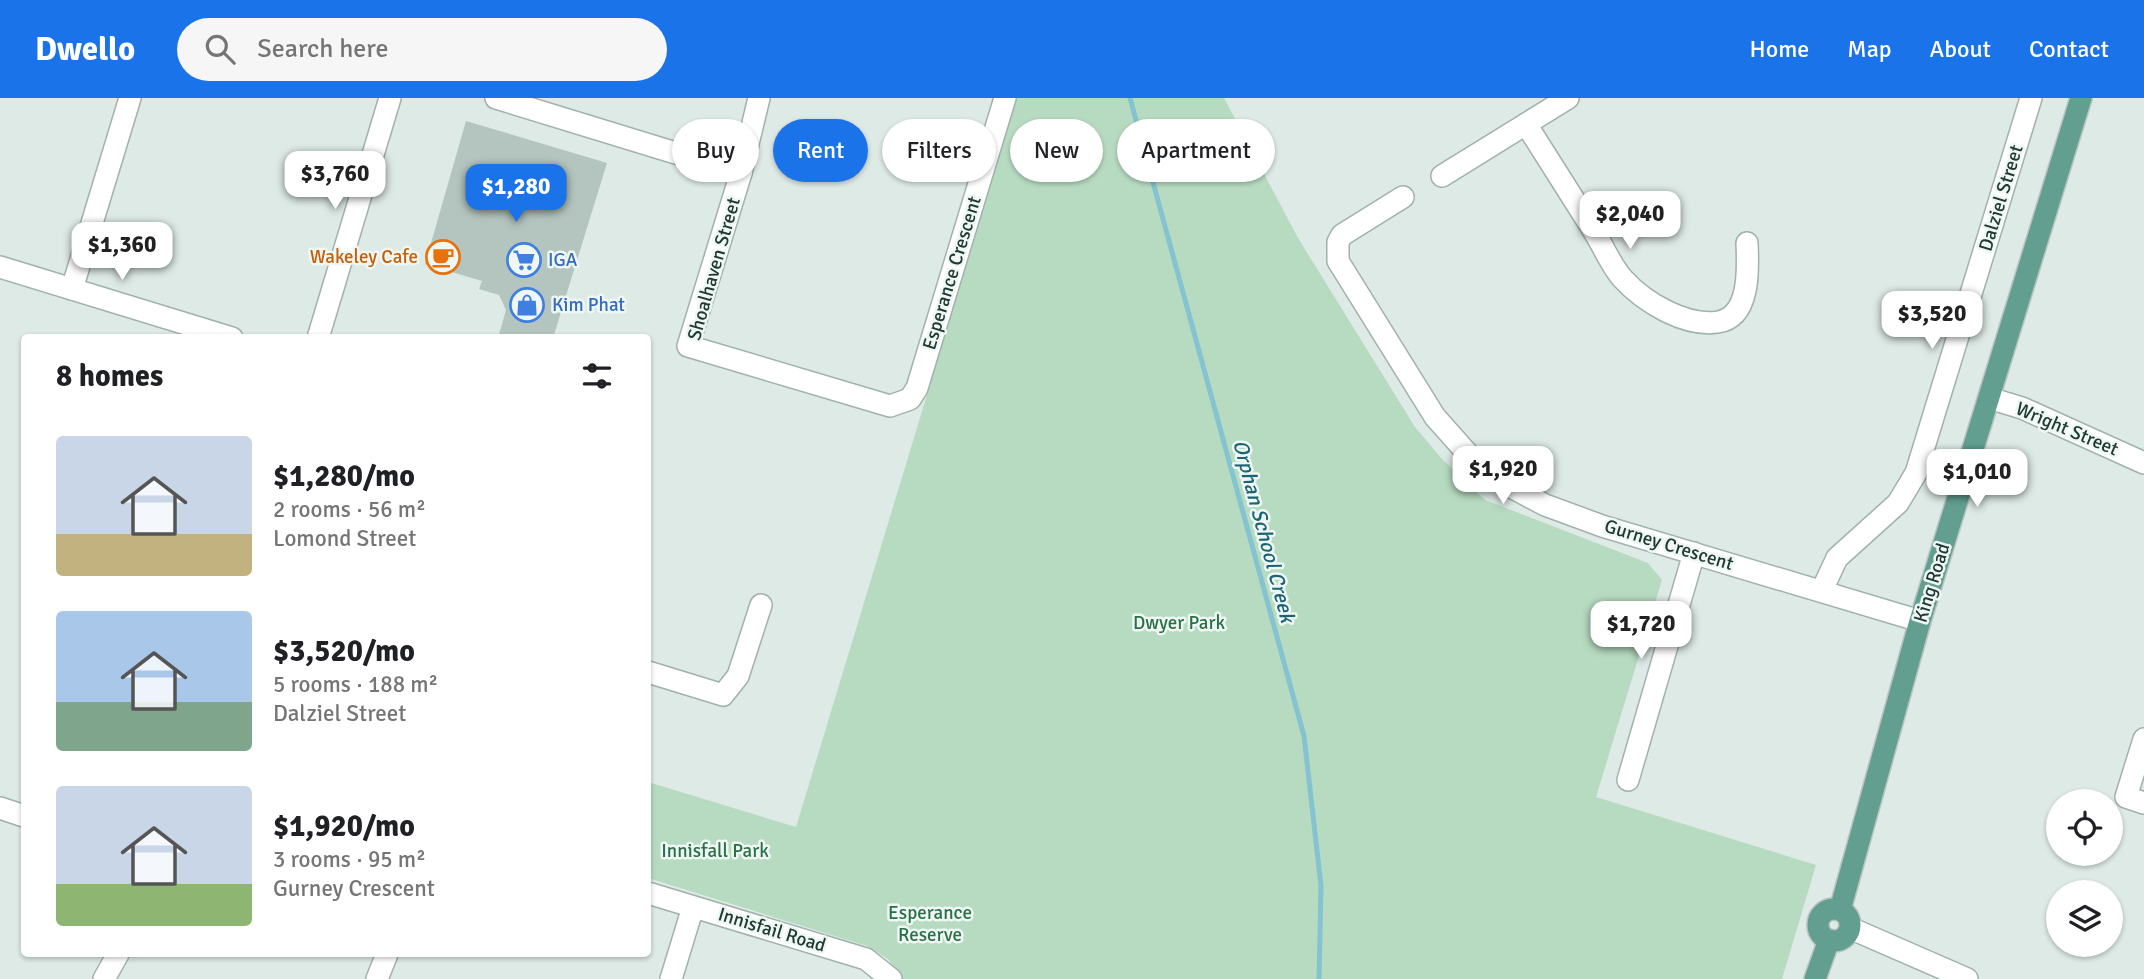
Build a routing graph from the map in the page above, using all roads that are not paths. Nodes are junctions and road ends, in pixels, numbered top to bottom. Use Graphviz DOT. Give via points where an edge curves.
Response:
graph roads {
  1 [pos="130,98"];
  2 [pos="390,98"];
  3 [pos="496,98"];
  4 [pos="759,98"];
  5 [pos="1005,98"];
  6 [pos="1568,98"];
  7 [pos="2031,98"];
  8 [pos="2081,98"];
  9 [pos="754,119"];
  10 [pos="1526,124"];
  11 [pos="672,152"];
  12 [pos="1442,176"];
  13 [pos="738,182"];
  14 [pos="1403,197"];
  15 [pos="1746,243"];
  16 [pos="0,267"];
  17 [pos="72,289"];
  18 [pos="219,334"];
  19 [pos="319,334"];
  20 [pos="1989,398"];
  21 [pos="903,403"];
  22 [pos="2144,463"];
  23 [pos="1695,554"];
  24 [pos="1822,590"];
  25 [pos="761,605"];
  26 [pos="1920,621"];
  27 [pos="651,673"];
  28 [pos="2144,739"];
  29 [pos="1629,780"];
  30 [pos="2144,803"];
  31 [pos="0,808"];
  32 [pos="21,815"];
  33 [pos="651,894"];
  34 [pos="693,906"];
  35 [pos="1845,919"];
  36 [pos="116,957"];
  37 [pos="386,957"];
  38 [pos="104,979"];
  39 [pos="377,979"];
  40 [pos="671,979"];
  41 [pos="891,979"];
  42 [pos="1815,979"];
  43 [pos="1967,979"];
  1 -- 17 [label="street"];
  2 -- 19 [label="street"];
  3 -- 11 [label="street"];
  4 -- 9 [label="street, Shoalhaven Street"];
  5 -- 21 [label="street, Esperance Crescent" via="917,388"];
  6 -- 10 [label="street"];
  7 -- 24 [label="street, Dalziel Street" via="1916,474 1898,503 1837,558"];
  8 -- 20 [label="main road, King Road"];
  10 -- 12 [label="street"];
  10 -- 15 [label="street" via="1623,278 1651,302 1707,324 1724,321 1737,310 1747,286"];
  13 -- 21 [label="street, Shoalhaven Street" via="688,346 880,405"];
  14 -- 23 [label="street, Gurney Crescent" via="1342,235 1336,251 1435,416 1484,469 1545,505"];
  16 -- 17 [label="street"];
  17 -- 18 [label="street"];
  20 -- 22 [label="street, Wright Street" via="2022,408"];
  20 -- 26 [label="main road, King Road"];
  23 -- 24 [label="street, Gurney Crescent"];
  23 -- 29 [label="street"];
  24 -- 26 [label="street, Gurney Crescent"];
  25 -- 27 [label="street" via="738,676 723,695"];
  26 -- 35 [label="main road, King Road"];
  28 -- 30 [label="street" via="2126,797"];
  31 -- 32 [label="street"];
  33 -- 34 [label="street, Innisfail Road"];
  34 -- 40 [label="street"];
  34 -- 41 [label="street, Innisfail Road" via="866,959"];
  35 -- 42 [label="main road" via="1843,939 1829,940"];
  35 -- 43 [label="street"];
  36 -- 38 [label="street"];
  37 -- 39 [label="street"];
}
